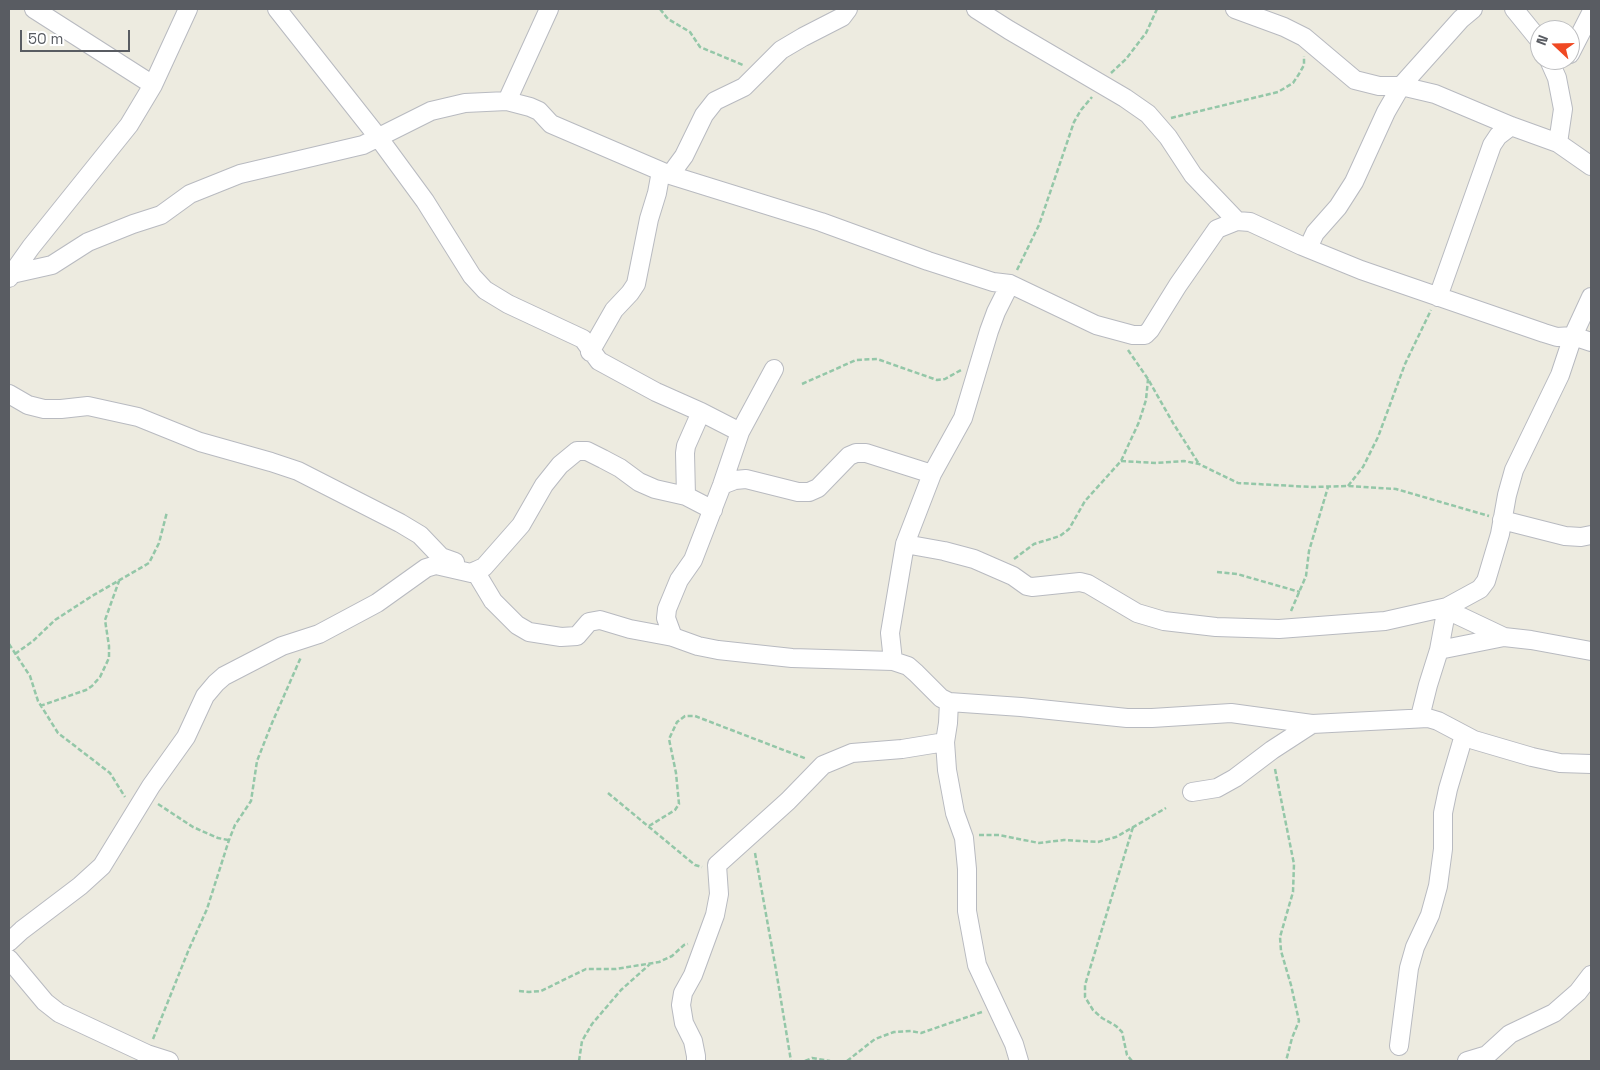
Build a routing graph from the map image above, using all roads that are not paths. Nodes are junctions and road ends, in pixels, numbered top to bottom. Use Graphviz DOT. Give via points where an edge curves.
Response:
graph roads {
  1 [pos="34,9"];
  2 [pos="188,9"];
  3 [pos="277,9"];
  4 [pos="549,9"];
  5 [pos="848,9"];
  6 [pos="976,9"];
  7 [pos="1235,9"];
  8 [pos="1473,9"];
  9 [pos="1514,9"];
  10 [pos="1591,13"];
  11 [pos="1530,29"];
  12 [pos="1580,34"];
  13 [pos="1553,70"];
  14 [pos="1561,70"];
  15 [pos="1557,78"];
  16 [pos="153,84"];
  17 [pos="1401,86"];
  18 [pos="507,101"];
  19 [pos="1511,126"];
  20 [pos="378,137"];
  21 [pos="1558,143"];
  22 [pos="1591,166"];
  23 [pos="666,173"];
  24 [pos="1237,221"];
  25 [pos="1308,248"];
  26 [pos="10,276"];
  27 [pos="1010,284"];
  28 [pos="1438,297"];
  29 [pos="1591,297"];
  30 [pos="1573,336"];
  31 [pos="1591,342"];
  32 [pos="590,352"];
  33 [pos="774,369"];
  34 [pos="9,394"];
  35 [pos="701,412"];
  36 [pos="740,432"];
  37 [pos="932,474"];
  38 [pos="722,485"];
  39 [pos="686,496"];
  40 [pos="713,510"];
  41 [pos="1502,520"];
  42 [pos="1591,535"];
  43 [pos="905,544"];
  44 [pos="470,571"];
  45 [pos="1447,608"];
  46 [pos="673,637"];
  47 [pos="1504,637"];
  48 [pos="1438,650"];
  49 [pos="1591,651"];
  50 [pos="893,660"];
  51 [pos="949,702"];
  52 [pos="1420,718"];
  53 [pos="1312,724"];
  54 [pos="1464,736"];
  55 [pos="945,742"];
  56 [pos="1591,764"];
  57 [pos="1192,792"];
  58 [pos="9,942"];
  59 [pos="9,959"];
  60 [pos="1591,975"];
  61 [pos="1400,1046"];
  62 [pos="169,1061"];
  63 [pos="696,1061"];
  64 [pos="1019,1061"];
  65 [pos="1466,1061"];
  1 -- 16 [label="street"];
  2 -- 16 [label="street"];
  3 -- 20 [label="street"];
  4 -- 18 [label="street"];
  5 -- 23 [label="street" via="842,18 781,50 744,87 715,101 684,156"];
  6 -- 24 [label="street" via="1148,114 1193,175"];
  7 -- 17 [label="street" via="1304,38 1356,80 1379,86"];
  8 -- 17 [label="street"];
  9 -- 11 [label="street"];
  10 -- 12 [label="street"];
  13 -- 15 [label="street"];
  14 -- 15 [label="street"];
  15 -- 21 [label="street" via="1562,109"];
  16 -- 26 [label="street" via="129,125"];
  17 -- 19 [label="street" via="1435,94"];
  17 -- 25 [label="street" via="1354,182 1315,233"];
  18 -- 20 [label="street" via="465,103 431,111"];
  18 -- 23 [label="street" via="540,111 551,124"];
  19 -- 21 [label="street"];
  19 -- 28 [label="street" via="1492,145"];
  20 -- 26 [label="street" via="363,145 240,174 190,194 161,215 88,242 52,265"];
  20 -- 32 [label="street" via="425,201 472,276 485,290 583,339"];
  21 -- 22 [label="street"];
  23 -- 27 [label="street" via="821,222 928,261"];
  23 -- 32 [label="street" via="649,219 636,284 614,310"];
  24 -- 25 [label="street" via="1250,222"];
  24 -- 27 [label="street" via="1217,229 1145,335 1096,325"];
  25 -- 28 [label="street"];
  27 -- 37 [label="street" via="996,312 962,418"];
  28 -- 30 [label="street" via="1557,337"];
  29 -- 30 [label="street"];
  30 -- 31 [label="street"];
  30 -- 41 [label="street" via="1560,375 1514,470"];
  32 -- 35 [label="street" via="599,362"];
  33 -- 36 [label="street"];
  34 -- 44 [label="street" via="28,405 44,409 88,406 138,417 200,442 298,471 420,535 435,553"];
  35 -- 36 [label="street"];
  35 -- 39 [label="street" via="686,446"];
  36 -- 38 [label="street"];
  37 -- 38 [label="street" via="856,452 818,488 809,492 746,479"];
  37 -- 43 [label="street"];
  38 -- 40 [label="street"];
  39 -- 40 [label="street"];
  39 -- 44 [label="street" via="655,490 603,459 577,451 544,485 521,525 492,559"];
  40 -- 46 [label="street" via="693,560 679,580 667,609 666,618"];
  41 -- 42 [label="street" via="1565,536 1581,538"];
  41 -- 45 [label="street" via="1486,580 1480,589"];
  43 -- 45 [label="street" via="974,559 1032,587 1088,584 1137,613 1164,621 1279,629 1385,621"];
  43 -- 50 [label="street" via="891,627"];
  44 -- 46 [label="street" via="494,601 529,632 574,637 596,619"];
  44 -- 58 [label="street" via="436,565 426,568 377,602 319,634 282,646 224,676 205,696 186,738 145,794 102,866"];
  45 -- 47 [label="street"];
  45 -- 48 [label="street"];
  46 -- 50 [label="street" via="718,650 792,658"];
  47 -- 48 [label="street"];
  47 -- 49 [label="street"];
  48 -- 52 [label="street"];
  50 -- 51 [label="street" via="908,666"];
  51 -- 53 [label="street" via="1127,718 1231,713"];
  51 -- 55 [label="street"];
  52 -- 53 [label="street"];
  52 -- 54 [label="street" via="1438,721"];
  53 -- 57 [label="street" via="1217,788"];
  54 -- 56 [label="street" via="1532,757 1560,763"];
  54 -- 61 [label="street" via="1443,813 1438,886 1409,968"];
  55 -- 63 [label="street" via="852,753 823,765 717,865 718,903 681,1005"];
  55 -- 64 [label="street" via="954,813 962,835 967,869 967,911 977,966"];
  59 -- 62 [label="street" via="58,1013"];
  60 -- 65 [label="street" via="1578,992 1554,1013 1510,1034 1487,1055"];
}
